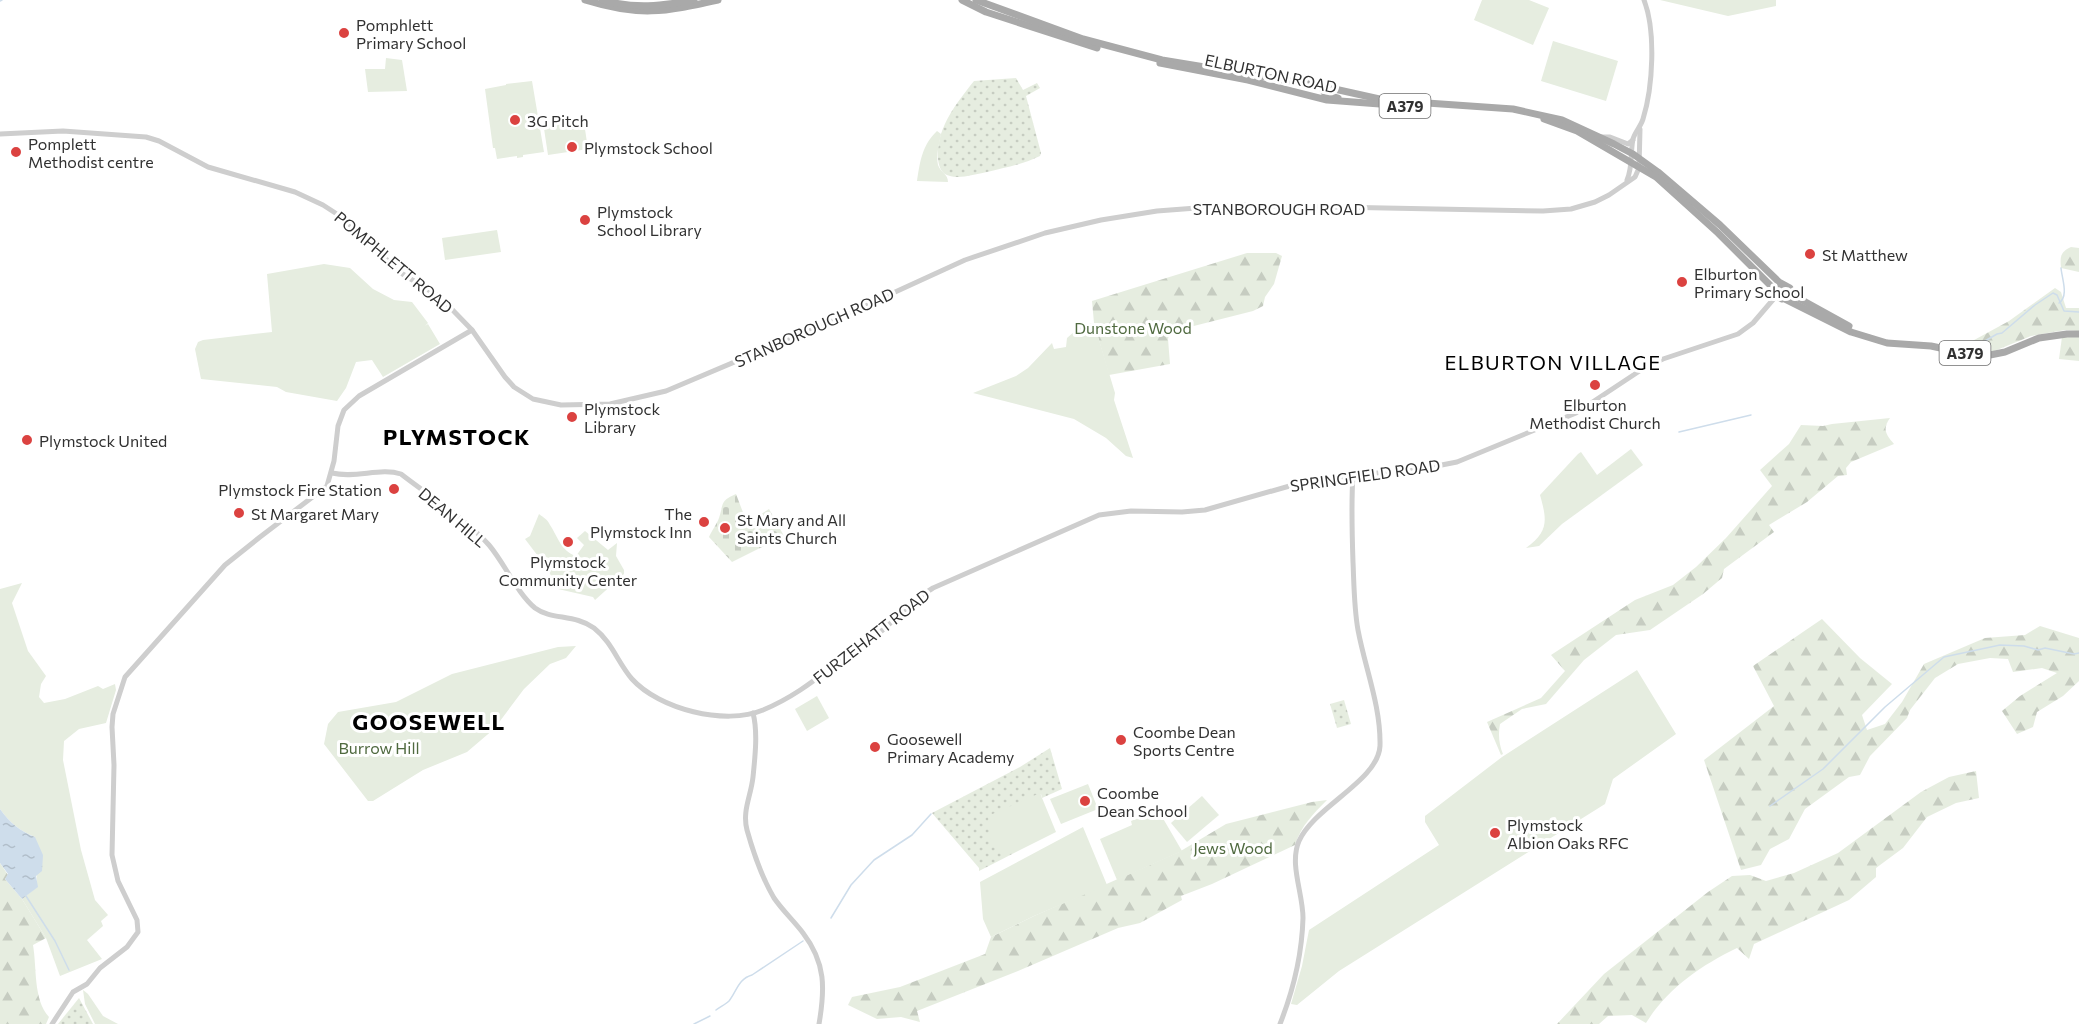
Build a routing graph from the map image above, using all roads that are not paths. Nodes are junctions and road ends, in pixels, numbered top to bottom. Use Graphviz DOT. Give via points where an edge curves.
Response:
graph roads {
  1 [pos="585,0"];
  2 [pos="602,0"];
  3 [pos="694,0"];
  4 [pos="718,0"];
  5 [pos="962,0"];
  6 [pos="976,0"];
  7 [pos="1644,0"];
  8 [pos="1295,82"];
  9 [pos="1321,86"];
  10 [pos="1313,97"];
  11 [pos="1349,102"];
  12 [pos="1640,129"];
  13 [pos="0,134"];
  14 [pos="1601,137"];
  15 [pos="1633,140"];
  16 [pos="1636,156"];
  17 [pos="1635,166"];
  18 [pos="1784,285"];
  19 [pos="1782,295"];
  20 [pos="472,330"];
  21 [pos="2079,334"];
  22 [pos="600,404"];
  23 [pos="332,473"];
  24 [pos="1353,475"];
  25 [pos="1259,494"];
  26 [pos="609,644"];
  27 [pos="753,713"];
  28 [pos="52,1024"];
  29 [pos="819,1024"];
  30 [pos="1280,1024"];
  1 -- 4 [label="main road" via="646,12"];
  2 -- 3 [label="main road" via="646,7"];
  5 -- 10 [label="main road, ELBURTON ROAD / A379" via="986,12 1120,54"];
  6 -- 8 [label="main road, ELBURTON ROAD / A379" via="1121,50"];
  7 -- 12 [label="street" via="1652,41 1648,95"];
  8 -- 9 [label="main road, ELBURTON ROAD / A379"];
  8 -- 10 [label="main road" via="1312,86"];
  9 -- 11 [label="main road, A379" via="1324,94"];
  9 -- 14 [label="main road, ELBURTON ROAD / A379" via="1384,100 1512,109 1562,120"];
  10 -- 11 [label="main road, ELBURTON ROAD / A379"];
  11 -- 17 [label="main road, ELBURTON ROAD / A379" via="1541,118 1578,131"];
  12 -- 15 [label="street"];
  12 -- 16 [label="street"];
  13 -- 20 [label="street, POMPHLETT ROAD" via="63,131 146,137 208,167 306,196 340,216 401,273 440,297"];
  14 -- 15 [label="street" via="1628,144"];
  14 -- 16 [label="main road, ELBURTON ROAD / A379"];
  15 -- 16 [label="street"];
  16 -- 17 [label="street, STANBOROUGH ROAD"];
  16 -- 18 [label="main road, ELBURTON ROAD / A379"];
  17 -- 19 [label="main road, ELBURTON ROAD / A379" via="1656,177"];
  17 -- 22 [label="street, STANBOROUGH ROAD" via="1626,182 1609,195 1564,210 1236,205 1157,211 1073,225 965,260 666,391"];
  18 -- 19 [label="main road" via="1780,285"];
  18 -- 19 [label="main road, A379" via="1790,288"];
  19 -- 21 [label="main road, ELBURTON ROAD / A379" via="1873,339 1985,356 2039,338"];
  19 -- 24 [label="street, SPRINGFIELD ROAD" via="1738,334 1644,368 1573,415 1451,463"];
  20 -- 22 [label="street, POMPHLETT ROAD" via="507,380 525,395 561,405"];
  20 -- 23 [label="street" via="359,396 344,410"];
  23 -- 26 [label="street, DEAN HILL" via="350,477 393,471 401,474 488,543 537,609 588,624"];
  23 -- 28 [label="street" via="318,495 225,565 125,677 112,727 112,855 138,932 87,984 73,992"];
  24 -- 25 [label="street, SPRINGFIELD ROAD"];
  24 -- 30 [label="street" via="1356,612 1373,688 1378,755 1374,766 1319,815 1297,847 1303,903 1301,940"];
  25 -- 27 [label="street, FURZEHATT ROAD" via="1204,510 1106,513 1043,538 933,588 811,684"];
  26 -- 27 [label="street, FURZEHATT ROAD" via="631,678 658,699 718,717"];
  27 -- 29 [label="street" via="753,777 745,812 747,828 763,878 817,957 825,991"];
}
